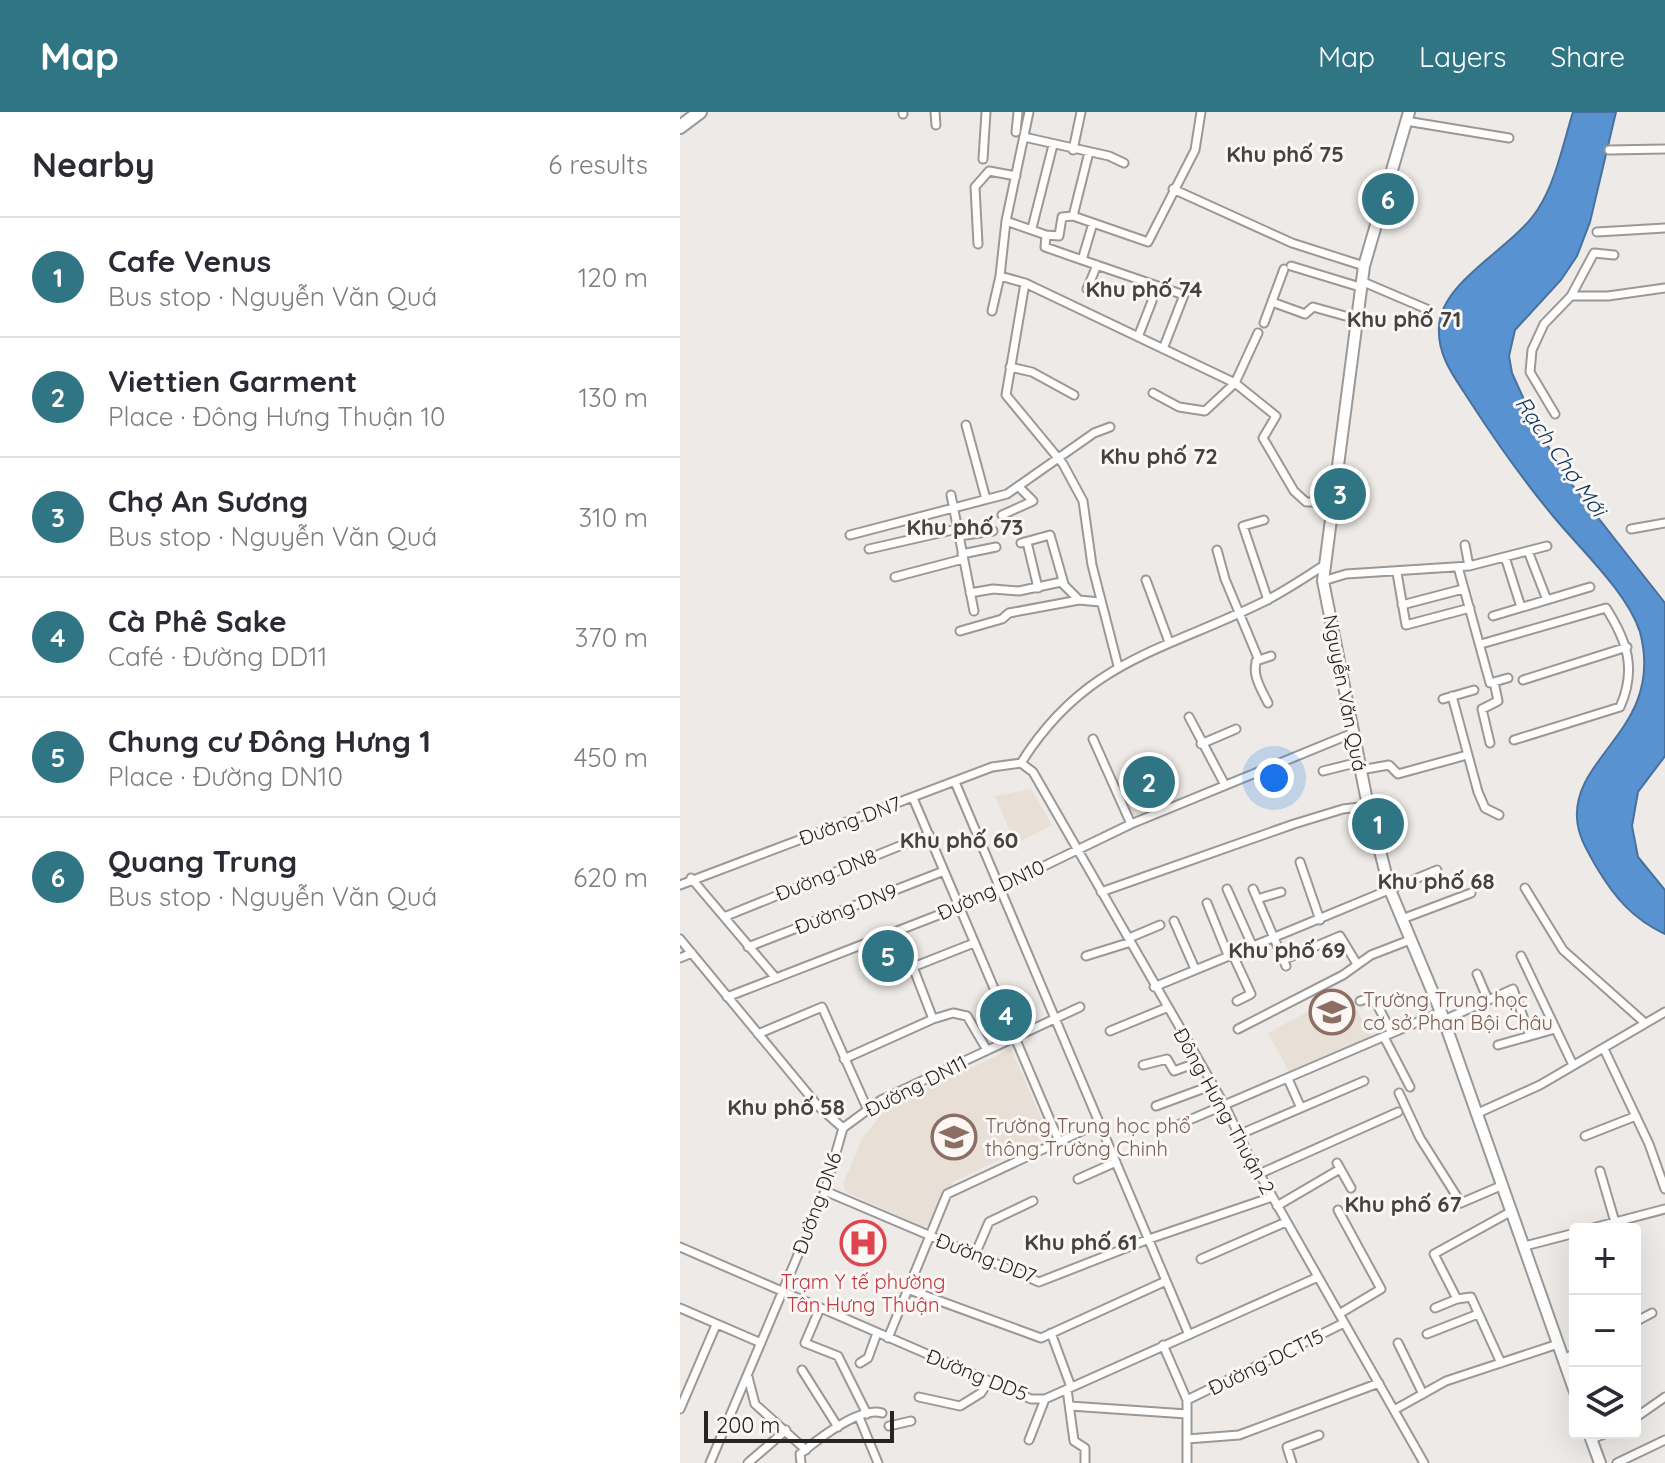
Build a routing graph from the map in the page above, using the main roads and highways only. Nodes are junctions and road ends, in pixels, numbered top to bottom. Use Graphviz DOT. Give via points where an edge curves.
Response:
graph roads {
  1 [pos="700,112"];
  2 [pos="1408,117"];
  3 [pos="680,127"];
  4 [pos="1569,1374"];
  5 [pos="1591,1439"];
  6 [pos="1600,1463"];
  1 -- 3 [label="highway"];
  2 -- 4 [label="main road, Nguyễn Văn Quá" via="1360,284 1323,581 1349,689 1359,766 1390,890 1443,1016"];
  5 -- 6 [label="main road"];
}
